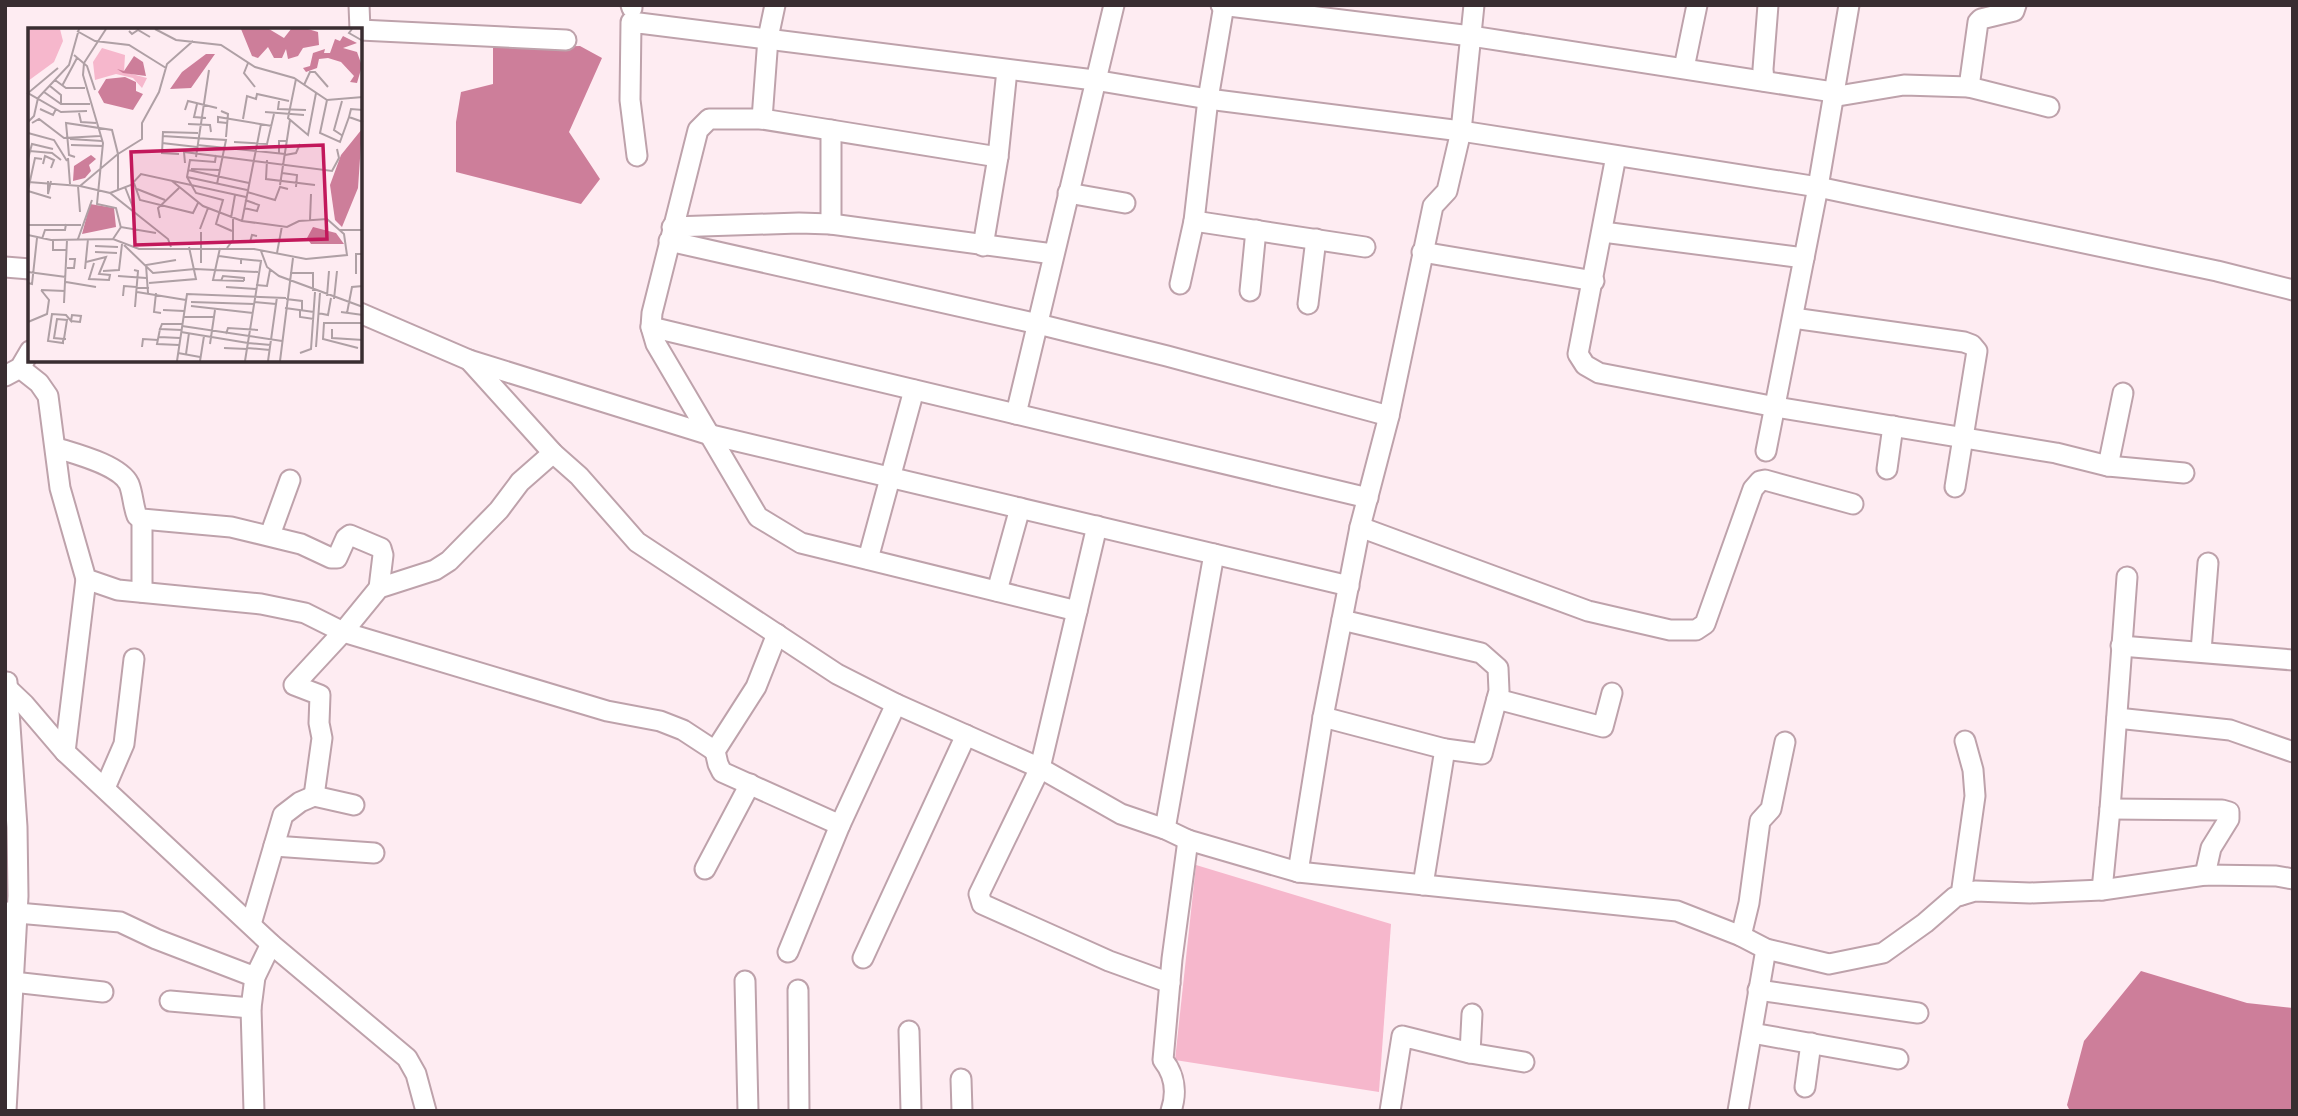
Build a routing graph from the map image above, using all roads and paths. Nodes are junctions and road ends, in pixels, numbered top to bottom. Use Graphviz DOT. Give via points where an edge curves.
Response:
graph roads {
  1 [pos="359,5"];
  2 [pos="775,5"];
  3 [pos="1114,5"];
  4 [pos="1223,5"];
  5 [pos="1474,5"];
  6 [pos="1697,5"];
  7 [pos="1768,5"];
  8 [pos="1849,5"];
  9 [pos="2016,5"];
  10 [pos="631,10"];
  11 [pos="360,28"];
  12 [pos="362,30"];
  13 [pos="1471,36"];
  14 [pos="768,38"];
  15 [pos="566,40"];
  16 [pos="1684,68"];
  17 [pos="1007,70"];
  18 [pos="1094,80"];
  19 [pos="1764,81"];
  20 [pos="1969,87"];
  21 [pos="1832,94"];
  22 [pos="1208,99"];
  23 [pos="2049,107"];
  24 [pos="762,119"];
  25 [pos="831,130"];
  26 [pos="1461,131"];
  27 [pos="637,156"];
  28 [pos="1616,156"];
  29 [pos="998,157"];
  30 [pos="1818,187"];
  31 [pos="1068,193"];
  32 [pos="1125,203"];
  33 [pos="1194,221"];
  34 [pos="831,225"];
  35 [pos="1255,230"];
  36 [pos="1603,232"];
  37 [pos="670,234"];
  38 [pos="1316,239"];
  39 [pos="983,246"];
  40 [pos="1365,247"];
  41 [pos="1422,252"];
  42 [pos="1053,254"];
  43 [pos="1804,258"];
  44 [pos="5,267"];
  45 [pos="28,269"];
  46 [pos="1594,281"];
  47 [pos="1180,284"];
  48 [pos="2293,290"];
  49 [pos="1250,291"];
  50 [pos="1308,304"];
  51 [pos="362,314"];
  52 [pos="1793,318"];
  53 [pos="1038,324"];
  54 [pos="651,327"];
  55 [pos="469,360"];
  56 [pos="18,365"];
  57 [pos="914,390"];
  58 [pos="2123,393"];
  59 [pos="1776,407"];
  60 [pos="1016,414"];
  61 [pos="1389,416"];
  62 [pos="1893,426"];
  63 [pos="707,434"];
  64 [pos="1963,438"];
  65 [pos="57,448"];
  66 [pos="1766,451"];
  67 [pos="553,453"];
  68 [pos="2108,466"];
  69 [pos="1887,469"];
  70 [pos="2184,473"];
  71 [pos="889,477"];
  72 [pos="290,480"];
  73 [pos="1955,487"];
  74 [pos="1368,498"];
  75 [pos="1853,504"];
  76 [pos="1020,508"];
  77 [pos="142,519"];
  78 [pos="1097,526"];
  79 [pos="1360,527"];
  80 [pos="270,535"];
  81 [pos="1214,554"];
  82 [pos="868,559"];
  83 [pos="2208,563"];
  84 [pos="2127,577"];
  85 [pos="86,579"];
  86 [pos="1349,586"];
  87 [pos="379,588"];
  88 [pos="997,591"];
  89 [pos="142,592"];
  90 [pos="1077,611"];
  91 [pos="1342,620"];
  92 [pos="342,632"];
  93 [pos="777,634"];
  94 [pos="2121,646"];
  95 [pos="2201,651"];
  96 [pos="134,659"];
  97 [pos="2293,660"];
  98 [pos="6,684"];
  99 [pos="1612,694"];
  100 [pos="1497,699"];
  101 [pos="896,704"];
  102 [pos="1323,717"];
  103 [pos="2117,718"];
  104 [pos="966,735"];
  105 [pos="1965,741"];
  106 [pos="1785,742"];
  107 [pos="1445,749"];
  108 [pos="715,751"];
  109 [pos="65,752"];
  110 [pos="2293,752"];
  111 [pos="1040,768"];
  112 [pos="750,784"];
  113 [pos="105,788"];
  114 [pos="314,796"];
  115 [pos="354,805"];
  116 [pos="2110,809"];
  117 [pos="840,825"];
  118 [pos="11,827"];
  119 [pos="1166,829"];
  120 [pos="1188,840"];
  121 [pos="274,846"];
  122 [pos="374,853"];
  123 [pos="705,869"];
  124 [pos="1298,872"];
  125 [pos="2205,875"];
  126 [pos="2293,879"];
  127 [pos="1423,886"];
  128 [pos="2102,890"];
  129 [pos="1961,895"];
  130 [pos="11,913"];
  131 [pos="251,924"];
  132 [pos="1741,936"];
  133 [pos="271,944"];
  134 [pos="1766,949"];
  135 [pos="788,953"];
  136 [pos="863,958"];
  137 [pos="256,977"];
  138 [pos="745,981"];
  139 [pos="13,982"];
  140 [pos="1170,983"];
  141 [pos="797,990"];
  142 [pos="1758,990"];
  143 [pos="103,992"];
  144 [pos="170,1001"];
  145 [pos="251,1008"];
  146 [pos="1918,1013"];
  147 [pos="1472,1014"];
  148 [pos="909,1031"];
  149 [pos="1752,1032"];
  150 [pos="1811,1043"];
  151 [pos="1470,1053"];
  152 [pos="1898,1059"];
  153 [pos="1524,1062"];
  154 [pos="961,1080"];
  155 [pos="1805,1087"];
  156 [pos="6,1111"];
  157 [pos="254,1111"];
  158 [pos="426,1111"];
  159 [pos="748,1111"];
  160 [pos="799,1111"];
  161 [pos="911,1111"];
  162 [pos="962,1111"];
  163 [pos="1171,1111"];
  164 [pos="1390,1111"];
  165 [pos="1738,1111"];
  1 -- 11 [label="street"];
  2 -- 14 [label="street"];
  3 -- 18 [label="street"];
  4 -- 13 [label="street"];
  4 -- 22 [label="street"];
  5 -- 13 [label="street"];
  6 -- 16 [label="street"];
  7 -- 19 [label="street"];
  8 -- 21 [label="street"];
  9 -- 20 [label="street" via="2014,11 1978,22"];
  10 -- 14 [label="street"];
  10 -- 27 [label="street" via="630,100"];
  12 -- 15 [label="street"];
  13 -- 16 [label="street"];
  13 -- 26 [label="street"];
  14 -- 17 [label="street"];
  14 -- 24 [label="street"];
  16 -- 19 [label="street"];
  17 -- 18 [label="street"];
  17 -- 29 [label="street"];
  18 -- 22 [label="street"];
  18 -- 31 [label="street"];
  19 -- 21 [label="street"];
  20 -- 21 [label="street" via="1904,85"];
  20 -- 23 [label="street"];
  21 -- 30 [label="street"];
  22 -- 26 [label="street"];
  22 -- 33 [label="street"];
  24 -- 25 [label="street"];
  24 -- 37 [label="street" via="709,119 702,124"];
  25 -- 29 [label="street"];
  25 -- 34 [label="street"];
  26 -- 28 [label="street"];
  26 -- 41 [label="street" via="1447,191 1433,206"];
  28 -- 30 [label="street"];
  28 -- 36 [label="street"];
  29 -- 39 [label="street"];
  30 -- 43 [label="street"];
  30 -- 48 [label="street"];
  31 -- 32 [label="street"];
  31 -- 42 [label="street"];
  33 -- 35 [label="street"];
  33 -- 47 [label="street"];
  34 -- 37 [label="street" via="799,223"];
  34 -- 39 [label="street"];
  35 -- 38 [label="street"];
  35 -- 49 [label="street"];
  36 -- 43 [label="street"];
  36 -- 46 [label="street"];
  37 -- 53 [label="street"];
  37 -- 54 [label="street"];
  38 -- 40 [label="street"];
  38 -- 50 [label="street"];
  39 -- 42 [label="street"];
  41 -- 46 [label="street"];
  41 -- 61 [label="street"];
  42 -- 53 [label="street"];
  43 -- 52 [label="street"];
  44 -- 45 [label="street"];
  46 -- 59 [label="street" via="1578,354 1585,365 1599,373"];
  51 -- 55 [label="street"];
  52 -- 59 [label="street"];
  52 -- 64 [label="street" via="1972,345 1977,351"];
  53 -- 60 [label="street"];
  53 -- 61 [label="street"];
  54 -- 57 [label="street"];
  54 -- 63 [label="street"];
  55 -- 63 [label="street"];
  55 -- 67 [label="street"];
  56 -- 65 [label="street" via="48,396"];
  57 -- 60 [label="street"];
  57 -- 71 [label="street"];
  58 -- 68 [label="street"];
  59 -- 62 [label="street"];
  59 -- 66 [label="street"];
  60 -- 74 [label="street"];
  61 -- 74 [label="street"];
  62 -- 64 [label="street"];
  62 -- 69 [label="street"];
  63 -- 71 [label="street"];
  63 -- 82 [label="street" via="758,517 801,543"];
  64 -- 68 [label="street"];
  64 -- 73 [label="street"];
  65 -- 77 [label="street" via="117,471 128,482 137,516"];
  65 -- 85 [label="street" via="60,488"];
  67 -- 87 [label="street" via="520,482 449,561"];
  67 -- 93 [label="street" via="638,542"];
  68 -- 70 [label="street"];
  71 -- 76 [label="street"];
  71 -- 82 [label="street"];
  72 -- 80 [label="street"];
  74 -- 79 [label="street"];
  75 -- 79 [label="street" via="1760,481 1753,489 1705,624 1696,630 1670,630 1588,611"];
  76 -- 78 [label="street"];
  76 -- 88 [label="street"];
  77 -- 80 [label="street"];
  77 -- 89 [label="street"];
  78 -- 81 [label="street"];
  78 -- 90 [label="street"];
  79 -- 86 [label="street"];
  80 -- 87 [label="street" via="331,558 337,558 350,535 381,548"];
  81 -- 86 [label="street"];
  81 -- 119 [label="street"];
  82 -- 88 [label="street"];
  83 -- 95 [label="street"];
  84 -- 94 [label="street"];
  85 -- 89 [label="street"];
  85 -- 109 [label="street"];
  86 -- 91 [label="street"];
  87 -- 92 [label="street"];
  88 -- 90 [label="street"];
  89 -- 92 [label="street" via="261,604 305,613"];
  90 -- 111 [label="street"];
  91 -- 100 [label="street" via="1481,653 1498,668"];
  91 -- 102 [label="street"];
  92 -- 108 [label="street" via="607,710 660,721"];
  92 -- 114 [label="street" via="295,685 320,695 322,738"];
  93 -- 101 [label="street" via="837,674"];
  93 -- 108 [label="street" via="756,687"];
  94 -- 95 [label="street"];
  94 -- 103 [label="street"];
  95 -- 97 [label="street"];
  96 -- 113 [label="street" via="124,744"];
  98 -- 109 [label="street"];
  98 -- 118 [label="street"];
  99 -- 100 [label="street" via="1604,727"];
  100 -- 107 [label="street" via="1482,754"];
  101 -- 104 [label="street"];
  101 -- 117 [label="street"];
  102 -- 107 [label="street"];
  102 -- 124 [label="street"];
  103 -- 110 [label="street" via="2230,730"];
  103 -- 116 [label="street"];
  104 -- 111 [label="street"];
  104 -- 136 [label="street"];
  105 -- 129 [label="street" via="1975,796"];
  106 -- 132 [label="street" via="1771,809 1760,821"];
  107 -- 127 [label="street"];
  108 -- 112 [label="street" via="722,772"];
  109 -- 113 [label="street"];
  111 -- 119 [label="street" via="1121,814"];
  111 -- 140 [label="street" via="979,900 1109,961"];
  112 -- 117 [label="street"];
  112 -- 123 [label="street"];
  113 -- 131 [label="street"];
  114 -- 115 [label="street"];
  114 -- 121 [label="street" via="283,815"];
  116 -- 125 [label="street" via="2228,812 2229,819 2211,848"];
  116 -- 128 [label="street"];
  117 -- 135 [label="street"];
  118 -- 130 [label="street"];
  119 -- 120 [label="street"];
  120 -- 124 [label="street"];
  120 -- 140 [label="street"];
  121 -- 122 [label="street"];
  121 -- 131 [label="street"];
  124 -- 127 [label="street"];
  125 -- 126 [label="street"];
  125 -- 128 [label="street"];
  127 -- 132 [label="street" via="1677,911"];
  128 -- 129 [label="street" via="1975,891"];
  129 -- 134 [label="street" via="1883,953 1829,964"];
  130 -- 137 [label="street" via="120,922"];
  130 -- 139 [label="street"];
  131 -- 133 [label="street"];
  132 -- 134 [label="street"];
  133 -- 137 [label="street"];
  133 -- 158 [label="street" via="407,1058"];
  134 -- 142 [label="street"];
  137 -- 145 [label="street"];
  138 -- 159 [label="street"];
  139 -- 143 [label="street"];
  139 -- 156 [label="street"];
  140 -- 163 [label="street" via="1163,1060 1173,1080"];
  141 -- 160 [label="street"];
  142 -- 146 [label="street"];
  142 -- 149 [label="street"];
  144 -- 145 [label="street"];
  145 -- 157 [label="street"];
  147 -- 151 [label="street"];
  148 -- 161 [label="street"];
  149 -- 150 [label="street"];
  149 -- 165 [label="street"];
  150 -- 152 [label="street"];
  150 -- 155 [label="street"];
  151 -- 153 [label="street"];
  151 -- 164 [label="street" via="1402,1037"];
  154 -- 162 [label="street"];
}
